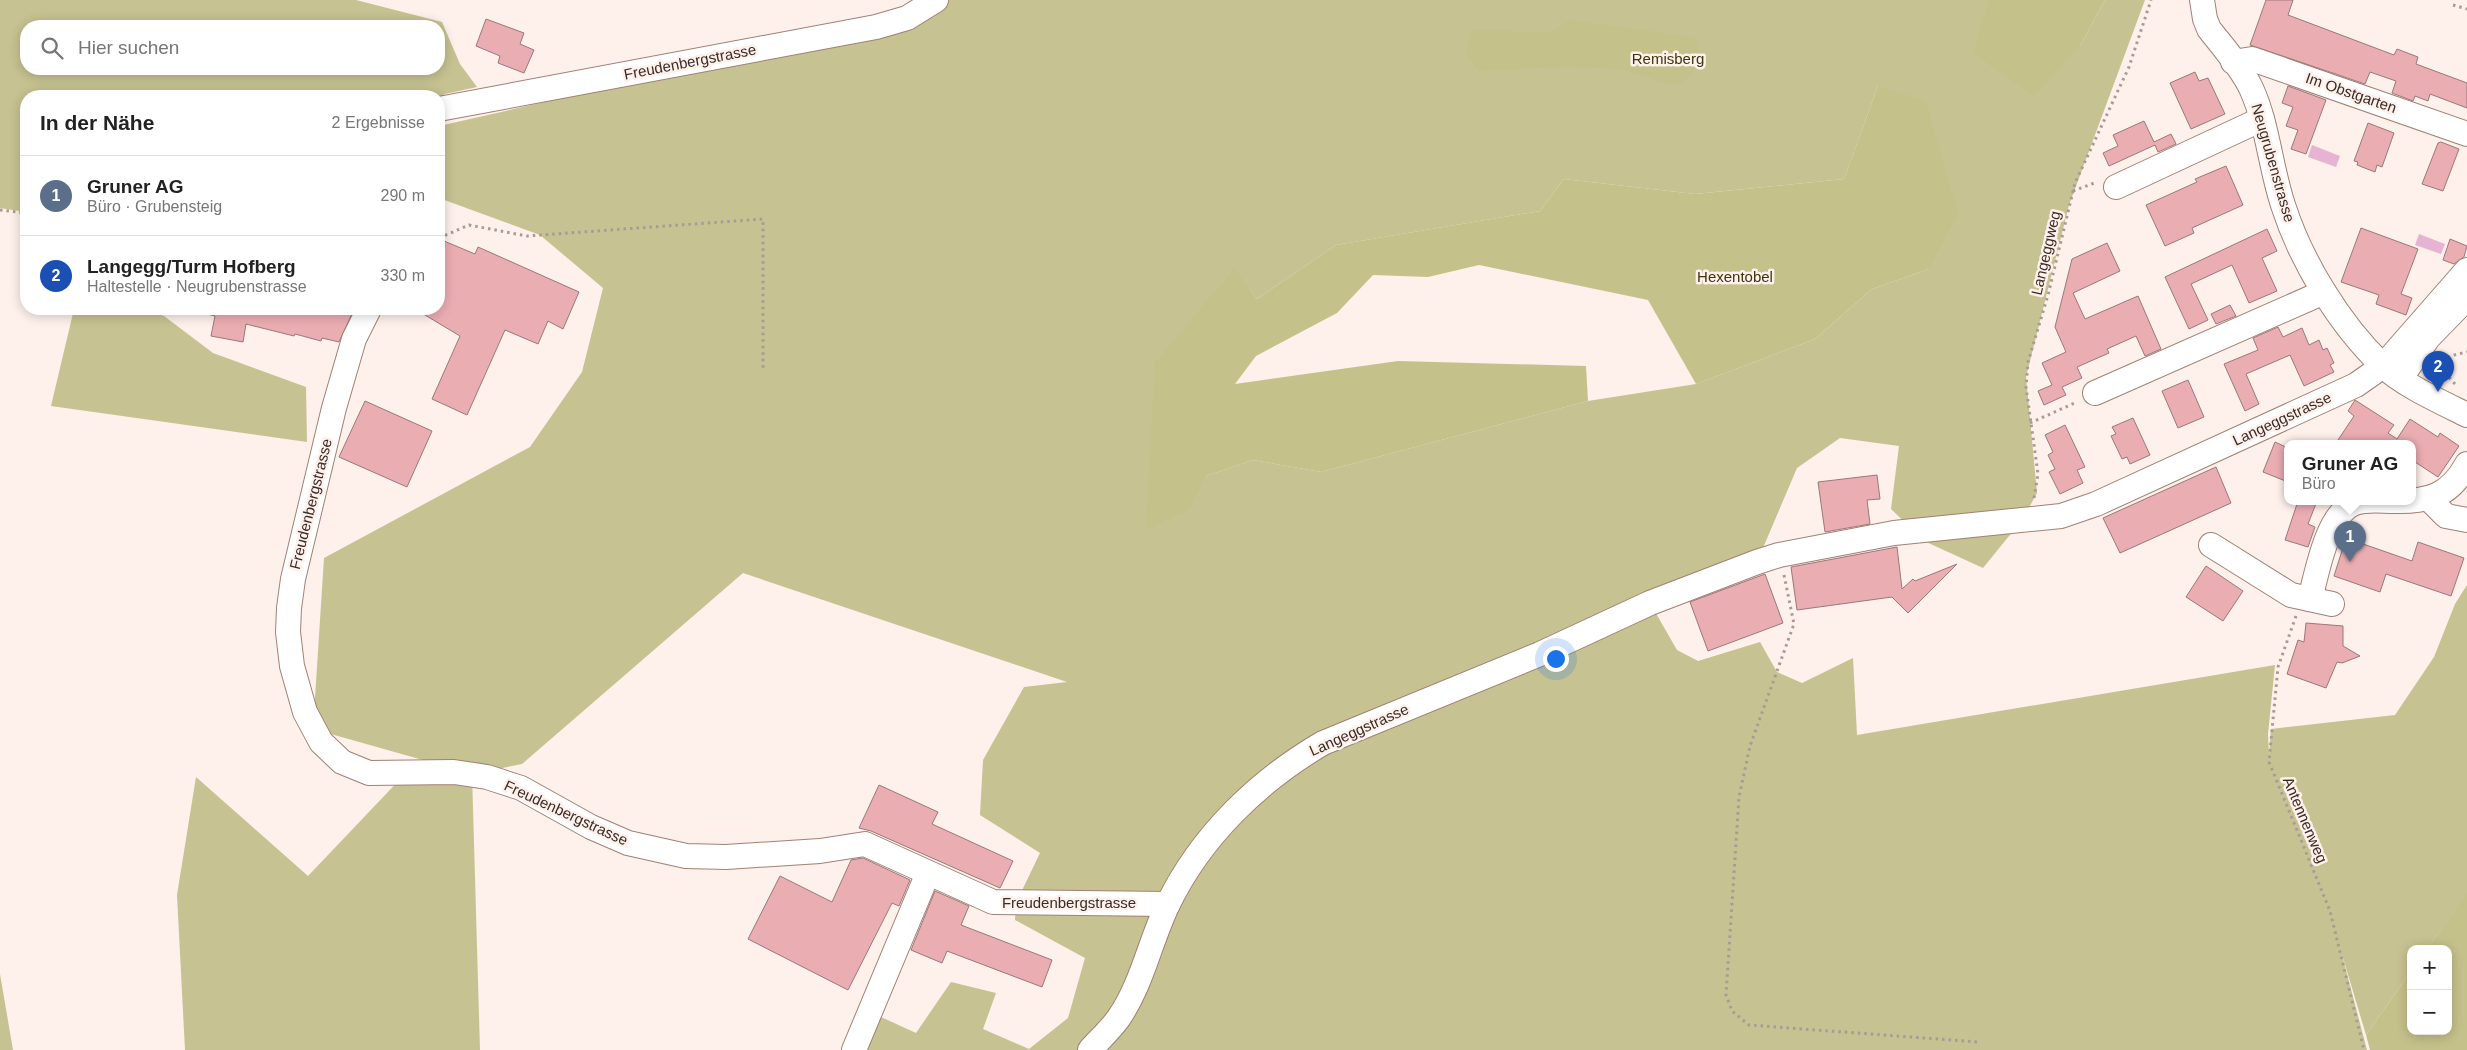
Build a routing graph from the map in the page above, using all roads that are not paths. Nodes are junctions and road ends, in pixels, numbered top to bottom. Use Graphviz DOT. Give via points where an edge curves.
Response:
graph roads {
  1 [pos="936,0"];
  2 [pos="2202,0"];
  3 [pos="2233,62"];
  4 [pos="445,108"];
  5 [pos="2262,119"];
  6 [pos="2467,134"];
  7 [pos="2116,187"];
  8 [pos="2467,270"];
  9 [pos="2324,292"];
  10 [pos="2467,298"];
  11 [pos="366,315"];
  12 [pos="2392,372"];
  13 [pos="2095,393"];
  14 [pos="2467,415"];
  15 [pos="2467,464"];
  16 [pos="2430,499"];
  17 [pos="2416,500"];
  18 [pos="2352,505"];
  19 [pos="2467,520"];
  20 [pos="2211,544"];
  21 [pos="928,873"];
  22 [pos="1168,904"];
  23 [pos="854,1050"];
  24 [pos="1090,1050"];
  1 -- 4 [label="street, Freudenbergstrasse" via="907,18 876,27"];
  2 -- 3 [label="street, Neugrubenstrasse" via="2209,29"];
  3 -- 5 [label="street, Neugrubenstrasse" via="2250,86"];
  3 -- 6 [label="street, Im Obstgarten" via="2252,59"];
  5 -- 7 [label="street"];
  5 -- 9 [label="street, Neugrubenstrasse" via="2283,207"];
  8 -- 12 [label="street, Langeggstrasse"];
  9 -- 12 [label="street, Neugrubenstrasse" via="2345,322"];
  9 -- 13 [label="street"];
  10 -- 12 [label="street"];
  11 -- 21 [label="street, Freudenbergstrasse" via="354,339 334,408 297,560 289,608 290,649 297,688 313,729 333,755 352,767 369,772 454,772 507,783 607,835 686,856 820,851 865,844"];
  12 -- 14 [label="street, Neugrubenstrasse"];
  12 -- 22 [label="street, Langeggstrasse" via="2061,516 1894,533 1757,562 1650,602 1540,654 1323,743 1271,777 1230,815 1195,860"];
  15 -- 16 [label="street" via="2454,483"];
  16 -- 17 [label="street"];
  16 -- 19 [label="street" via="2446,516"];
  18 -- 20 [label="street" via="2337,518 2318,569 2315,600 2291,595"];
  21 -- 22 [label="street, Freudenbergstrasse" via="992,902"];
  21 -- 23 [label="street"];
  22 -- 24 [label="street, Langeggstrasse" via="1118,1018"];
}
